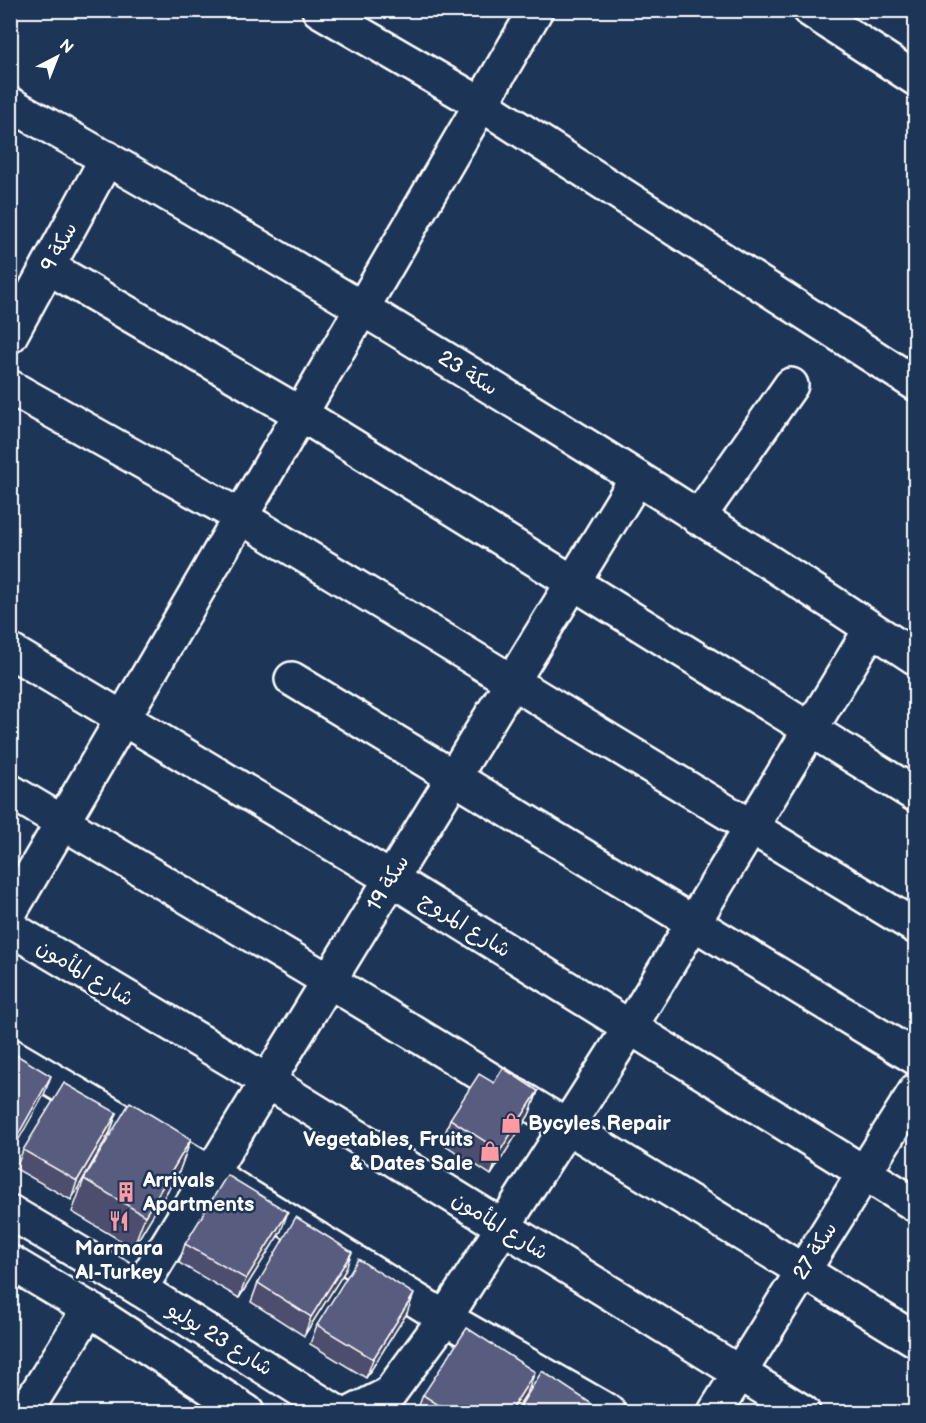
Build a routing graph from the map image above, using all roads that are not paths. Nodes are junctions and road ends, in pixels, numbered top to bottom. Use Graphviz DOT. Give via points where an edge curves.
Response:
graph roads {
  1 [pos="319,10"];
  2 [pos="536,10"];
  3 [pos="810,10"];
  4 [pos="915,79"];
  5 [pos="10,104"];
  6 [pos="481,104"];
  7 [pos="107,158"];
  8 [pos="48,267"];
  9 [pos="364,308"];
  10 [pos="10,336"];
  11 [pos="915,384"];
  12 [pos="791,385"];
  13 [pos="10,387"];
  14 [pos="301,414"];
  15 [pos="637,478"];
  16 [pos="241,517"];
  17 [pos="699,518"];
  18 [pos="572,582"];
  19 [pos="871,629"];
  20 [pos="10,651"];
  21 [pos="915,658"];
  22 [pos="292,679"];
  23 [pos="510,682"];
  24 [pos="124,716"];
  25 [pos="809,731"];
  26 [pos="454,776"];
  27 [pos="10,791"];
  28 [pos="915,795"];
  29 [pos="62,821"];
  30 [pos="752,827"];
  31 [pos="390,878"];
  32 [pos="10,912"];
  33 [pos="694,922"];
  34 [pos="915,927"];
  35 [pos="10,928"];
  36 [pos="329,981"];
  37 [pos="630,1029"];
  38 [pos="10,1055"];
  39 [pos="915,1058"];
  40 [pos="267,1081"];
  41 [pos="915,1090"];
  42 [pos="566,1128"];
  43 [pos="863,1172"];
  44 [pos="210,1173"];
  45 [pos="915,1205"];
  46 [pos="10,1212"];
  47 [pos="503,1228"];
  48 [pos="10,1262"];
  49 [pos="802,1271"];
  50 [pos="140,1289"];
  51 [pos="89,1309"];
  52 [pos="445,1318"];
  53 [pos="915,1340"];
  54 [pos="739,1374"];
  55 [pos="389,1403"];
  56 [pos="25,1413"];
  57 [pos="247,1413"];
  58 [pos="336,1413"];
  59 [pos="354,1413"];
  60 [pos="609,1413"];
  61 [pos="715,1413"];
  62 [pos="803,1413"];
  1 -- 6 [label="street"];
  2 -- 6 [label="street"];
  3 -- 4 [label="street"];
  5 -- 7 [label="street, 23 سكة"];
  6 -- 9 [label="street"];
  6 -- 11 [label="street"];
  7 -- 8 [label="street, سكة 9"];
  7 -- 9 [label="street, 23 سكة"];
  8 -- 10 [label="street, سكة 9"];
  8 -- 14 [label="street"];
  9 -- 14 [label="street"];
  9 -- 15 [label="street, 23 سكة"];
  12 -- 17 [label="street"];
  13 -- 16 [label="street"];
  14 -- 16 [label="street"];
  14 -- 18 [label="street"];
  15 -- 17 [label="street, 23 سكة"];
  15 -- 18 [label="street, سكة 19"];
  16 -- 23 [label="street"];
  16 -- 24 [label="street"];
  17 -- 19 [label="street, 23 سكة"];
  18 -- 23 [label="street, سكة 19"];
  18 -- 25 [label="street"];
  19 -- 21 [label="street, 23 سكة"];
  19 -- 25 [label="street"];
  20 -- 24 [label="street, شارع المروج"];
  22 -- 26 [label="street"];
  23 -- 26 [label="street, سكة 19"];
  23 -- 30 [label="street"];
  24 -- 29 [label="street"];
  24 -- 31 [label="street, شارع المروج"];
  25 -- 28 [label="street"];
  25 -- 30 [label="street"];
  26 -- 31 [label="street, سكة 19"];
  26 -- 33 [label="street"];
  27 -- 29 [label="street"];
  29 -- 32 [label="street"];
  29 -- 36 [label="street"];
  30 -- 33 [label="street"];
  30 -- 34 [label="street"];
  31 -- 36 [label="street, سكة 19"];
  31 -- 37 [label="street, شارع المروج"];
  33 -- 37 [label="street"];
  33 -- 39 [label="street"];
  35 -- 40 [label="street, شارع المأمون"];
  36 -- 40 [label="street, سكة 19"];
  36 -- 42 [label="street"];
  37 -- 42 [label="street"];
  37 -- 43 [label="street, شارع المروج"];
  38 -- 44 [label="street"];
  40 -- 44 [label="street, سكة 19"];
  40 -- 47 [label="street, شارع المأمون"];
  41 -- 43 [label="street, سكة 27"];
  42 -- 47 [label="street"];
  42 -- 49 [label="street"];
  43 -- 45 [label="street, شارع المروج"];
  43 -- 49 [label="street, سكة 27"];
  44 -- 50 [label="street, سكة 19"];
  44 -- 52 [label="street"];
  46 -- 50 [label="street, شارع 23 يوليو"];
  47 -- 52 [label="street"];
  47 -- 54 [label="street, شارع المأمون"];
  48 -- 51 [label="street"];
  49 -- 53 [label="street"];
  49 -- 54 [label="street, سكة 27"];
  50 -- 58 [label="street, شارع 23 يوليو"];
  51 -- 56 [label="street"];
  51 -- 57 [label="street"];
  52 -- 55 [label="street"];
  52 -- 60 [label="street"];
  54 -- 61 [label="street, سكة 27"];
  54 -- 62 [label="street, شارع المأمون"];
  55 -- 59 [label="street"];
}
